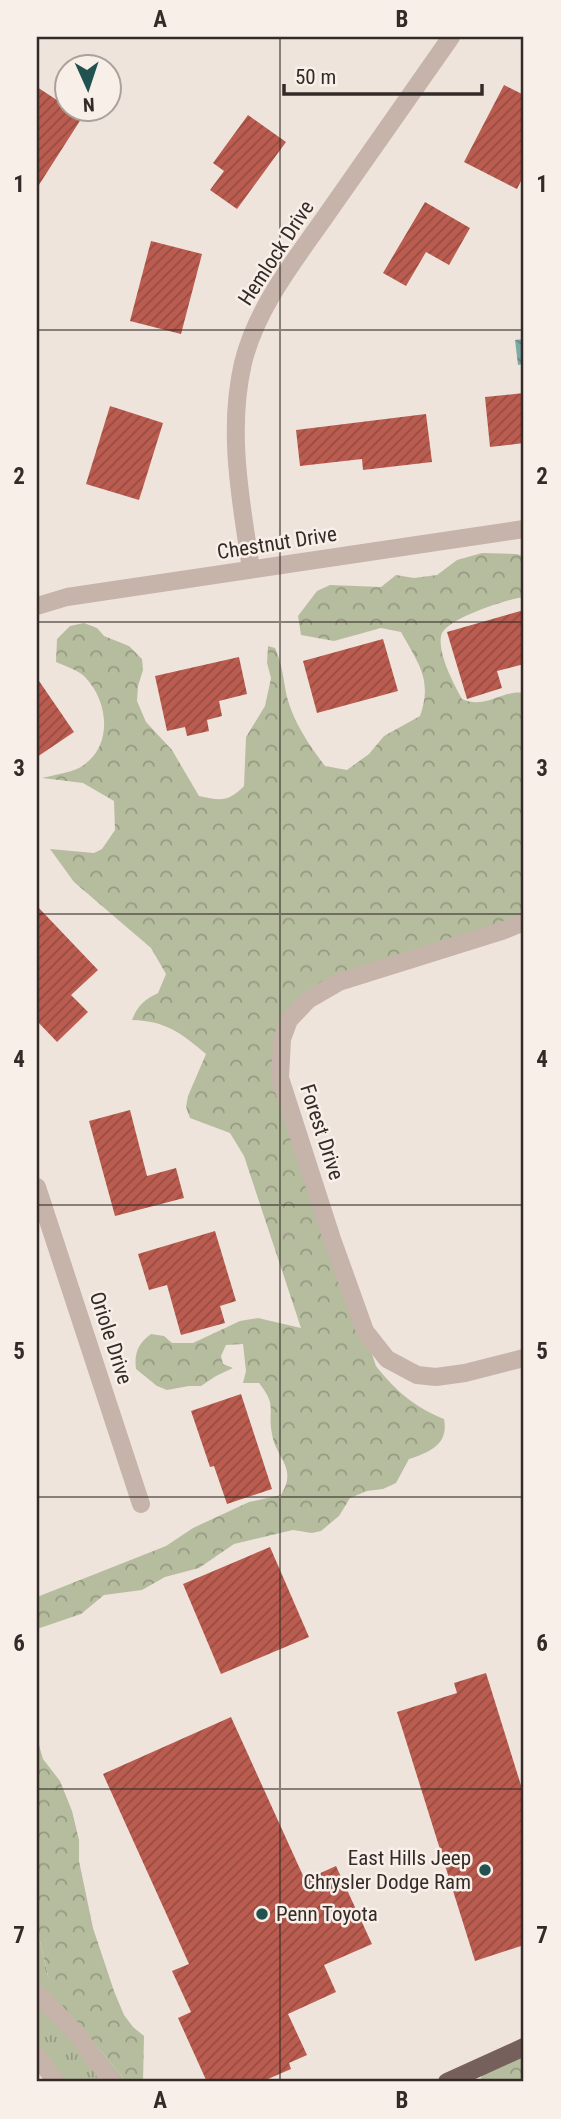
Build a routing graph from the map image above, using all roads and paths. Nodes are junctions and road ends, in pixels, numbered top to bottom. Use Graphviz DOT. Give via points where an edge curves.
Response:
graph roads {
  1 [pos="451,37"];
  2 [pos="524,528"];
  3 [pos="251,569"];
  4 [pos="37,606"];
  5 [pos="524,922"];
  6 [pos="37,1187"];
  7 [pos="524,1358"];
  8 [pos="141,1504"];
  9 [pos="37,1993"];
  10 [pos="524,2047"];
  11 [pos="37,2056"];
  12 [pos="55,2082"];
  13 [pos="112,2082"];
  14 [pos="447,2082"];
  1 -- 3 [label="street, Hemlock Drive" via="285,275 257,323 243,363 235,445"];
  2 -- 3 [label="street, Chestnut Drive"];
  3 -- 4 [label="street, Chestnut Drive" via="67,597"];
  5 -- 7 [label="street, Forest Drive" via="339,982 308,1000 289,1020 282,1039 280,1077 365,1331 387,1359 417,1375 436,1377"];
  6 -- 8 [label="street, Oriole Drive"];
  9 -- 13 [label="street" via="76,2033"];
  10 -- 14 [label="main road"];
  11 -- 12 [label="street"];
}
